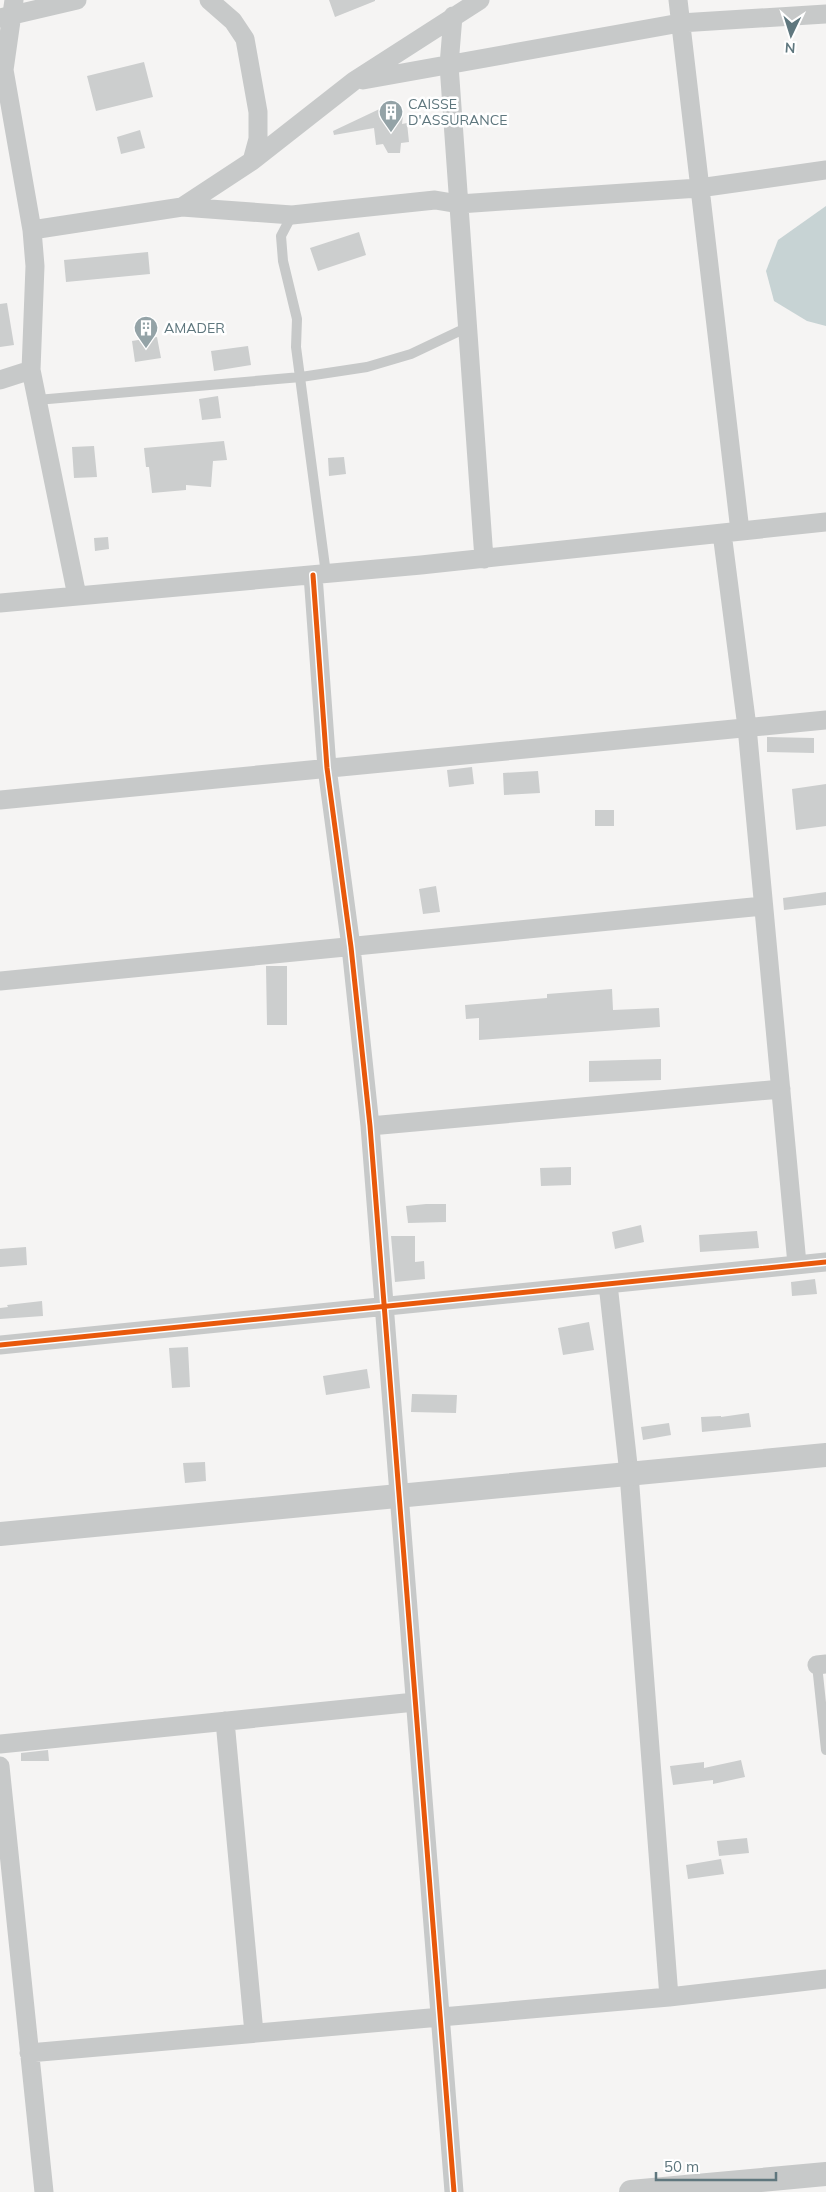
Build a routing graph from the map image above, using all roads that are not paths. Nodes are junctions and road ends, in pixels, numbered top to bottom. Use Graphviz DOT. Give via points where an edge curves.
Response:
graph roads {
  1 [pos="77,0"];
  2 [pos="209,0"];
  3 [pos="480,0"];
  4 [pos="678,0"];
  5 [pos="8,11"];
  6 [pos="826,14"];
  7 [pos="454,16"];
  8 [pos="680,23"];
  9 [pos="449,65"];
  10 [pos="2,67"];
  11 [pos="354,81"];
  12 [pos="252,161"];
  13 [pos="826,170"];
  14 [pos="699,188"];
  15 [pos="459,204"];
  16 [pos="182,207"];
  17 [pos="292,215"];
  18 [pos="32,230"];
  19 [pos="468,327"];
  20 [pos="31,370"];
  21 [pos="301,377"];
  22 [pos="0,380"];
  23 [pos="37,400"];
  24 [pos="826,522"];
  25 [pos="731,532"];
  26 [pos="484,559"];
  27 [pos="319,574"];
  28 [pos="77,596"];
  29 [pos="0,603"];
  30 [pos="826,720"];
  31 [pos="747,728"];
  32 [pos="326,768"];
  33 [pos="0,800"];
  34 [pos="764,906"];
  35 [pos="350,947"];
  36 [pos="0,981"];
  37 [pos="781,1089"];
  38 [pos="370,1126"];
  39 [pos="826,1262"];
  40 [pos="797,1264"];
  41 [pos="608,1284"];
  42 [pos="384,1308"];
  43 [pos="0,1345"];
  44 [pos="826,1455"];
  45 [pos="629,1474"];
  46 [pos="398,1496"];
  47 [pos="0,1534"];
  48 [pos="822,1664"];
  49 [pos="415,1702"];
  50 [pos="225,1721"];
  51 [pos="0,1744"];
  52 [pos="826,1750"];
  53 [pos="0,1766"];
  54 [pos="826,1979"];
  55 [pos="669,1997"];
  56 [pos="440,2016"];
  57 [pos="254,2033"];
  58 [pos="29,2053"];
  59 [pos="826,2174"];
  60 [pos="704,2189"];
  61 [pos="44,2192"];
  62 [pos="454,2192"];
  63 [pos="631,2192"];
  1 -- 5 [label="street"];
  2 -- 12 [label="street" via="233,21 245,39 258,112 258,139"];
  3 -- 7 [label="street"];
  4 -- 8 [label="street"];
  5 -- 10 [label="street"];
  6 -- 8 [label="street"];
  7 -- 9 [label="street"];
  7 -- 11 [label="street"];
  8 -- 9 [label="street"];
  8 -- 14 [label="street"];
  9 -- 11 [label="street"];
  9 -- 15 [label="street"];
  10 -- 18 [label="street"];
  11 -- 12 [label="street"];
  12 -- 16 [label="street"];
  13 -- 14 [label="street"];
  14 -- 15 [label="street"];
  14 -- 25 [label="street"];
  15 -- 17 [label="street" via="435,200"];
  15 -- 19 [label="street"];
  16 -- 17 [label="street"];
  16 -- 18 [label="street"];
  17 -- 21 [label="lane" via="281,236 283,261 297,319 296,347"];
  18 -- 20 [label="street" via="35,266"];
  19 -- 21 [label="lane" via="411,354 367,367"];
  19 -- 26 [label="street"];
  20 -- 22 [label="street"];
  20 -- 23 [label="street"];
  21 -- 23 [label="lane"];
  21 -- 27 [label="lane"];
  23 -- 28 [label="street"];
  24 -- 25 [label="street"];
  25 -- 26 [label="street"];
  25 -- 31 [label="street"];
  26 -- 27 [label="street"];
  27 -- 28 [label="street"];
  27 -- 32 [label="street"];
  28 -- 29 [label="street"];
  30 -- 31 [label="street"];
  31 -- 32 [label="street"];
  31 -- 34 [label="street"];
  32 -- 33 [label="street"];
  32 -- 35 [label="street"];
  34 -- 35 [label="street"];
  34 -- 37 [label="street"];
  35 -- 36 [label="street"];
  35 -- 38 [label="street"];
  37 -- 38 [label="street"];
  37 -- 40 [label="street"];
  38 -- 42 [label="street"];
  39 -- 40 [label="street"];
  40 -- 41 [label="street"];
  41 -- 42 [label="street"];
  41 -- 45 [label="street"];
  42 -- 43 [label="street"];
  42 -- 46 [label="street"];
  44 -- 45 [label="street"];
  45 -- 46 [label="street"];
  45 -- 55 [label="street"];
  46 -- 47 [label="street"];
  46 -- 49 [label="street"];
  48 -- 52 [label="lane"];
  49 -- 50 [label="street"];
  49 -- 56 [label="street"];
  50 -- 51 [label="street"];
  50 -- 57 [label="street"];
  53 -- 58 [label="street"];
  54 -- 55 [label="street"];
  55 -- 56 [label="street"];
  56 -- 57 [label="street"];
  56 -- 62 [label="street"];
  57 -- 58 [label="street"];
  58 -- 61 [label="street"];
  59 -- 60 [label="street"];
  60 -- 63 [label="street"];
}
